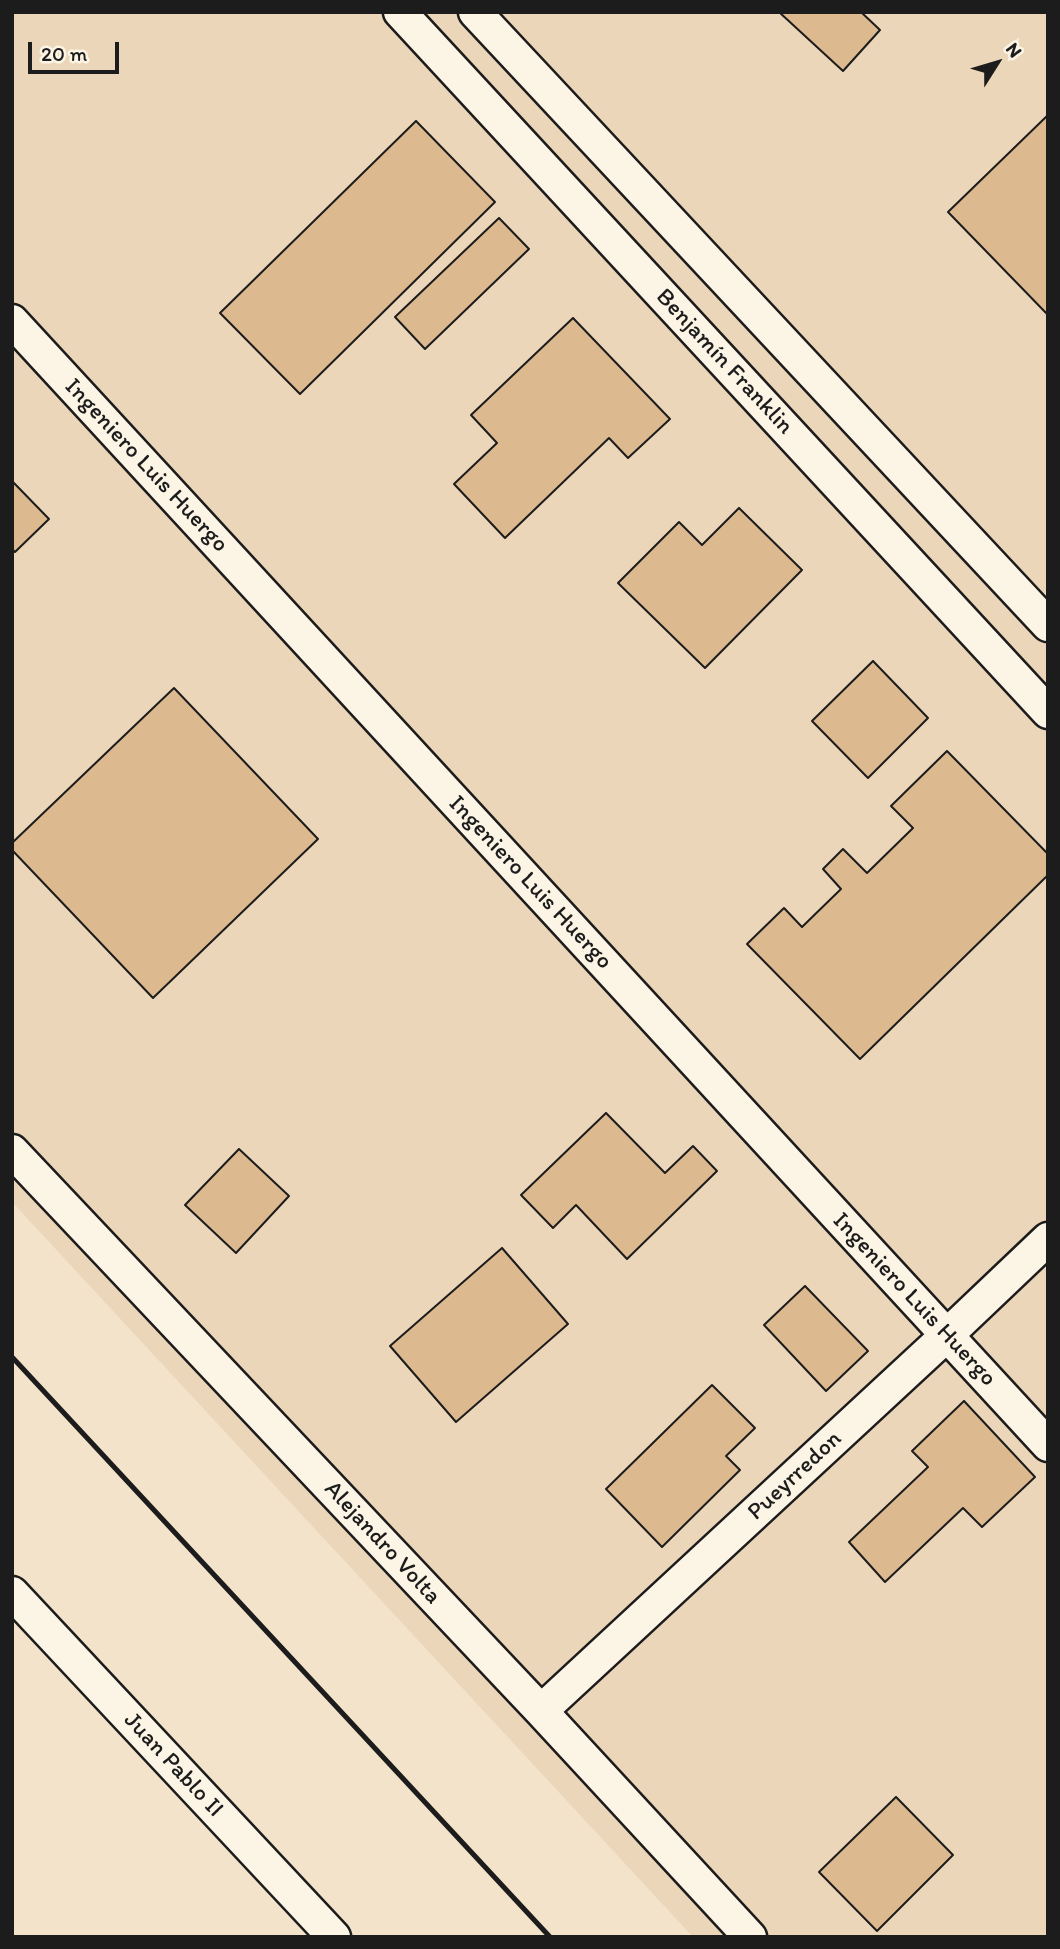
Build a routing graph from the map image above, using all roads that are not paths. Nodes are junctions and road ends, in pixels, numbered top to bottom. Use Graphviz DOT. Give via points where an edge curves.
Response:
graph roads {
  1 [pos="400,12"];
  2 [pos="475,12"];
  3 [pos="12,321"];
  4 [pos="1048,625"];
  5 [pos="1048,712"];
  6 [pos="12,1151"];
  7 [pos="1048,1239"];
  8 [pos="947,1335"];
  9 [pos="1048,1445"];
  10 [pos="12,1593"];
  11 [pos="541,1711"];
  12 [pos="334,1937"];
  13 [pos="750,1937"];
  1 -- 5 [label="street, Benjamín Franklin"];
  2 -- 4 [label="street"];
  3 -- 8 [label="street, Ingeniero Luis Huergo"];
  6 -- 11 [label="street, Alejandro Volta"];
  7 -- 8 [label="street, Pueyrredon"];
  8 -- 9 [label="street, Ingeniero Luis Huergo"];
  8 -- 11 [label="street, Pueyrredon"];
  10 -- 12 [label="street, Juan Pablo II"];
  11 -- 13 [label="street, Alejandro Volta"];
}
